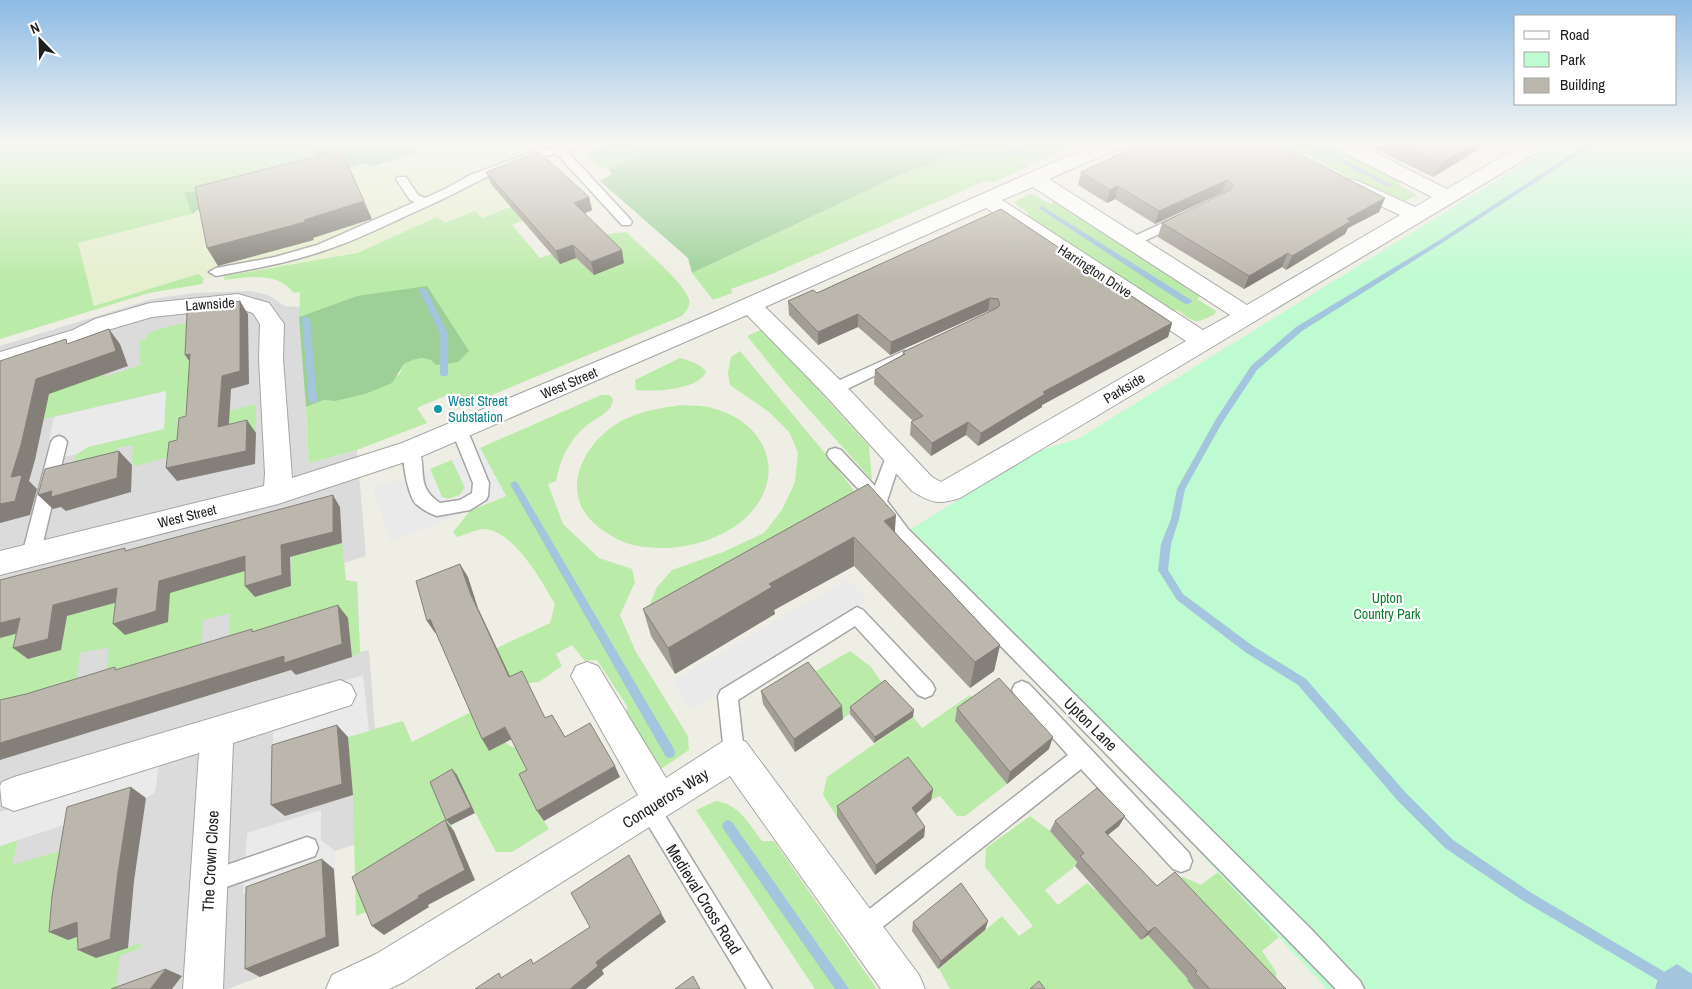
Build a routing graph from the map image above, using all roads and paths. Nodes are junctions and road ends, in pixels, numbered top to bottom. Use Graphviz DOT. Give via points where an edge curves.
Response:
graph roads {
  1 [pos="408,188"];
  2 [pos="455,188"];
  3 [pos="595,188"];
  4 [pos="1015,188"];
  5 [pos="1049,188"];
  6 [pos="1356,188"];
  7 [pos="1430,188"];
  8 [pos="1462,188"];
  9 [pos="1448,197"];
  10 [pos="988,200"];
  11 [pos="425,203"];
  12 [pos="1195,212"];
  13 [pos="1416,215"];
  14 [pos="626,222"];
  15 [pos="1132,242"];
  16 [pos="216,272"];
  17 [pos="749,304"];
  18 [pos="1247,315"];
  19 [pos="1203,341"];
  20 [pos="919,349"];
  21 [pos="7,358"];
  22 [pos="834,389"];
  23 [pos="459,429"];
  24 [pos="59,442"];
  25 [pos="411,450"];
  26 [pos="835,454"];
  27 [pos="894,455"];
  28 [pos="278,493"];
  29 [pos="878,503"];
  30 [pos="32,555"];
  31 [pos="0,563"];
  32 [pos="587,676"];
  33 [pos="925,689"];
  34 [pos="1022,690"];
  35 [pos="340,695"];
  36 [pos="217,732"];
  37 [pos="734,753"];
  38 [pos="1082,756"];
  39 [pos="14,794"];
  40 [pos="654,804"];
  41 [pos="307,848"];
  42 [pos="1181,861"];
  43 [pos="209,882"];
  44 [pos="862,929"];
  45 [pos="203,989"];
  46 [pos="346,989"];
  47 [pos="760,989"];
  48 [pos="905,989"];
  49 [pos="1352,989"];
  1 -- 11 [label="lane" via="414,197"];
  2 -- 11 [label="lane"];
  3 -- 14 [label="lane"];
  4 -- 10 [label="street, West Street"];
  5 -- 15 [label="street"];
  6 -- 13 [label="street"];
  7 -- 9 [label="street"];
  8 -- 9 [label="street, Parkside"];
  9 -- 13 [label="street, Parkside"];
  10 -- 17 [label="street, West Street"];
  10 -- 19 [label="street, Harrington Drive"];
  11 -- 16 [label="lane" via="321,248 277,261"];
  12 -- 15 [label="lane"];
  13 -- 18 [label="street, Parkside"];
  15 -- 18 [label="street"];
  17 -- 22 [label="street, Parkside"];
  17 -- 23 [label="street, West Street"];
  18 -- 19 [label="street, Parkside"];
  19 -- 27 [label="street, Parkside" via="950,491 937,493 922,484"];
  20 -- 22 [label="lane"];
  21 -- 28 [label="street, Lawnside" via="150,310 238,301 261,308 272,324"];
  22 -- 27 [label="street, Parkside"];
  23 -- 25 [label="street, West Street"];
  23 -- 25 [label="lane" via="481,483 480,496 464,506 436,510 422,499 414,476"];
  24 -- 30 [label="lane"];
  25 -- 28 [label="street, West Street"];
  26 -- 29 [label="lane, Upton Lane"];
  27 -- 29 [label="lane"];
  28 -- 30 [label="street, West Street"];
  29 -- 49 [label="lane, Upton Lane" via="902,534"];
  30 -- 31 [label="street, West Street"];
  32 -- 40 [label="street, Medieval Cross Road"];
  33 -- 37 [label="lane" via="857,615 728,696"];
  34 -- 38 [label="lane"];
  35 -- 36 [label="street"];
  36 -- 39 [label="street"];
  36 -- 43 [label="street, The Crown Close"];
  37 -- 40 [label="street, Conquerors Way"];
  37 -- 44 [label="street"];
  38 -- 42 [label="lane"];
  38 -- 44 [label="lane"];
  40 -- 46 [label="street, Conquerors Way" via="390,968"];
  40 -- 47 [label="lane, Medieval Cross Road"];
  41 -- 43 [label="lane"];
  43 -- 45 [label="street, The Crown Close"];
  44 -- 48 [label="street"];
}
